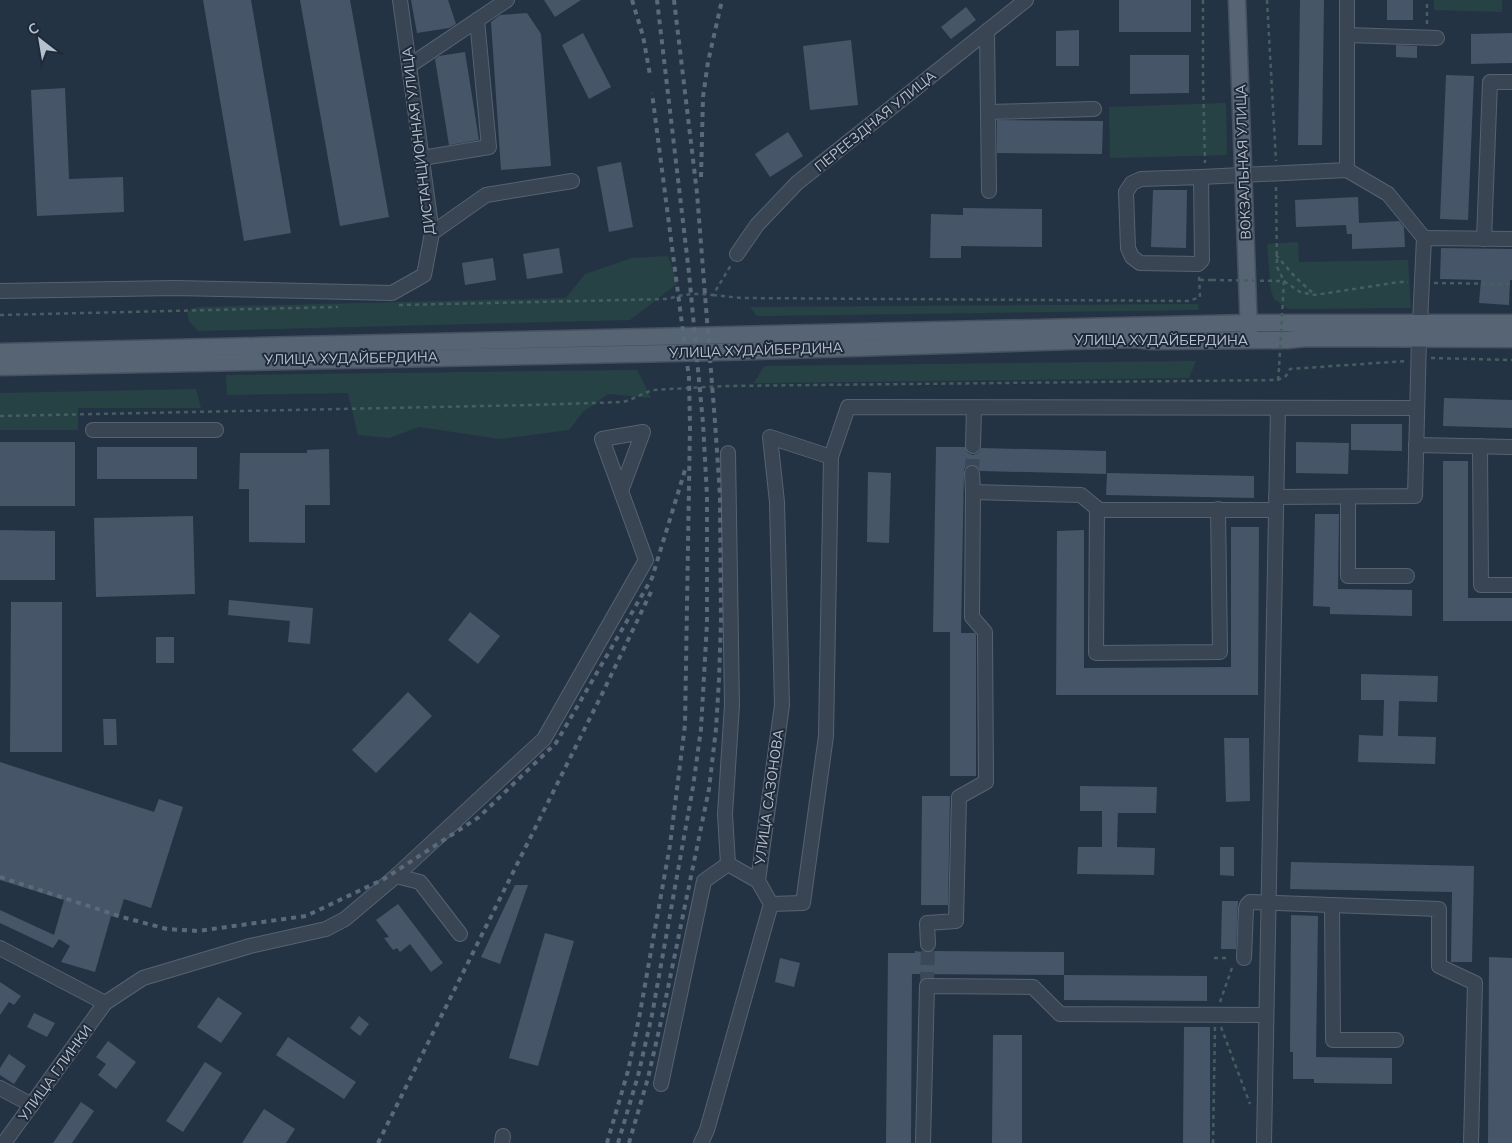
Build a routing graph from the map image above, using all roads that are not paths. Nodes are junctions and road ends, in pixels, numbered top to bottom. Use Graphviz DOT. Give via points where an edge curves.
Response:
graph roads {
  1 [pos="400,0"];
  2 [pos="507,0"];
  3 [pos="1026,0"];
  4 [pos="1237,0"];
  5 [pos="1347,0"];
  6 [pos="477,20"];
  7 [pos="987,31"];
  8 [pos="1347,35"];
  9 [pos="1432,38"];
  10 [pos="409,66"];
  11 [pos="1512,82"];
  12 [pos="1094,109"];
  13 [pos="988,112"];
  14 [pos="422,158"];
  15 [pos="1346,170"];
  16 [pos="1244,175"];
  17 [pos="1203,177"];
  18 [pos="572,181"];
  19 [pos="989,191"];
  20 [pos="432,233"];
  21 [pos="1424,238"];
  22 [pos="1512,238"];
  23 [pos="1484,239"];
  24 [pos="737,254"];
  25 [pos="0,291"];
  26 [pos="1512,323"];
  27 [pos="1249,329"];
  28 [pos="1420,331"];
  29 [pos="1306,338"];
  30 [pos="1136,339"];
  31 [pos="1512,339"];
  32 [pos="0,352"];
  33 [pos="0,366"];
  34 [pos="974,408"];
  35 [pos="1278,408"];
  36 [pos="1417,408"];
  37 [pos="93,430"];
  38 [pos="216,430"];
  39 [pos="1416,445"];
  40 [pos="973,446"];
  41 [pos="1480,446"];
  42 [pos="1512,447"];
  43 [pos="728,453"];
  44 [pos="831,457"];
  45 [pos="972,473"];
  46 [pos="621,491"];
  47 [pos="973,492"];
  48 [pos="1348,498"];
  49 [pos="1276,503"];
  50 [pos="1097,508"];
  51 [pos="1218,509"];
  52 [pos="1407,576"];
  53 [pos="1512,585"];
  54 [pos="728,864"];
  55 [pos="396,876"];
  56 [pos="758,881"];
  57 [pos="1270,902"];
  58 [pos="770,904"];
  59 [pos="1332,905"];
  60 [pos="460,934"];
  61 [pos="928,944"];
  62 [pos="0,948"];
  63 [pos="1244,958"];
  64 [pos="105,1002"];
  65 [pos="1266,1015"];
  66 [pos="1396,1040"];
  67 [pos="661,1084"];
  68 [pos="0,1088"];
  69 [pos="32,1105"];
  70 [pos="4,1143"];
  71 [pos="701,1143"];
  72 [pos="923,1143"];
  73 [pos="1264,1143"];
  74 [pos="1471,1143"];
  1 -- 10 [label="street, ДИСТАНЦИОННАЯ УЛИЦА"];
  2 -- 6 [label="street"];
  3 -- 7 [label="street, ПЕРЕЕЗДНАЯ УЛИЦА"];
  4 -- 16 [label="main road, ВОКЗАЛЬНАЯ УЛИЦА"];
  5 -- 8 [label="street"];
  6 -- 10 [label="street"];
  6 -- 14 [label="street" via="489,147"];
  7 -- 13 [label="street"];
  7 -- 24 [label="street, ПЕРЕЕЗДНАЯ УЛИЦА" via="797,183 757,225"];
  8 -- 9 [label="street"];
  8 -- 15 [label="street"];
  10 -- 14 [label="street, ДИСТАНЦИОННАЯ УЛИЦА"];
  11 -- 23 [label="street" via="1490,82"];
  12 -- 13 [label="street"];
  13 -- 19 [label="street"];
  14 -- 20 [label="street, ДИСТАНЦИОННАЯ УЛИЦА"];
  15 -- 16 [label="street"];
  15 -- 21 [label="street" via="1388,194"];
  16 -- 17 [label="street"];
  16 -- 27 [label="main road, ВОКЗАЛЬНАЯ УЛИЦА"];
  17 -- 17 [label="street" via="1142,179 1132,183 1126,192 1128,248 1132,257 1140,263 1198,264 1202,260"];
  18 -- 20 [label="street" via="486,195"];
  20 -- 25 [label="street, ДИСТАНЦИОННАЯ УЛИЦА" via="424,275 392,293 175,288"];
  21 -- 23 [label="street"];
  21 -- 28 [label="street"];
  22 -- 23 [label="street"];
  26 -- 28 [label="main road, УЛИЦА ХУДАЙБЕРДИНА"];
  27 -- 28 [label="main road, УЛИЦА ХУДАЙБЕРДИНА"];
  27 -- 29 [label="main road"];
  27 -- 30 [label="main road"];
  27 -- 32 [label="main road, УЛИЦА ХУДАЙБЕРДИНА"];
  28 -- 29 [label="main road, УЛИЦА ХУДАЙБЕРДИНА"];
  28 -- 31 [label="main road, УЛИЦА ХУДАЙБЕРДИНА"];
  28 -- 36 [label="street"];
  29 -- 30 [label="main road, УЛИЦА ХУДАЙБЕРДИНА"];
  30 -- 33 [label="main road, УЛИЦА ХУДАЙБЕРДИНА" via="720,352"];
  34 -- 35 [label="street"];
  34 -- 40 [label="street"];
  34 -- 44 [label="street" via="848,407"];
  35 -- 36 [label="street"];
  35 -- 49 [label="street"];
  36 -- 39 [label="street"];
  37 -- 38 [label="street"];
  39 -- 41 [label="street"];
  39 -- 48 [label="street" via="1415,496"];
  41 -- 42 [label="street"];
  41 -- 53 [label="street" via="1481,585"];
  43 -- 54 [label="street" via="732,705 725,814"];
  44 -- 56 [label="street, УЛИЦА САЗОНОВА" via="770,437 777,502 782,705"];
  44 -- 58 [label="street" via="826,736 803,903"];
  45 -- 47 [label="street"];
  46 -- 55 [label="street" via="646,560 544,739"];
  47 -- 50 [label="street" via="1081,495"];
  47 -- 61 [label="street" via="972,617 985,632 986,782 959,797 956,921 927,923"];
  48 -- 49 [label="street"];
  48 -- 52 [label="street" via="1348,576"];
  49 -- 51 [label="street"];
  49 -- 57 [label="street"];
  50 -- 51 [label="street"];
  50 -- 51 [label="street" via="1096,652 1220,652"];
  54 -- 56 [label="street"];
  54 -- 67 [label="street" via="704,881"];
  55 -- 60 [label="street" via="420,882"];
  55 -- 64 [label="street" via="345,919 326,929 250,946 143,978"];
  56 -- 58 [label="street, УЛИЦА САЗОНОВА"];
  57 -- 59 [label="street"];
  57 -- 63 [label="street" via="1250,902 1247,905"];
  57 -- 65 [label="street"];
  58 -- 71 [label="street"];
  59 -- 66 [label="street" via="1333,1040"];
  59 -- 74 [label="street" via="1439,909 1439,966 1475,983"];
  62 -- 64 [label="street"];
  64 -- 69 [label="street, УЛИЦА ГЛИНКИ"];
  65 -- 72 [label="street" via="1060,1014 1033,987 927,986"];
  65 -- 73 [label="street"];
  68 -- 69 [label="street"];
  69 -- 70 [label="street, УЛИЦА ГЛИНКИ"];
}
